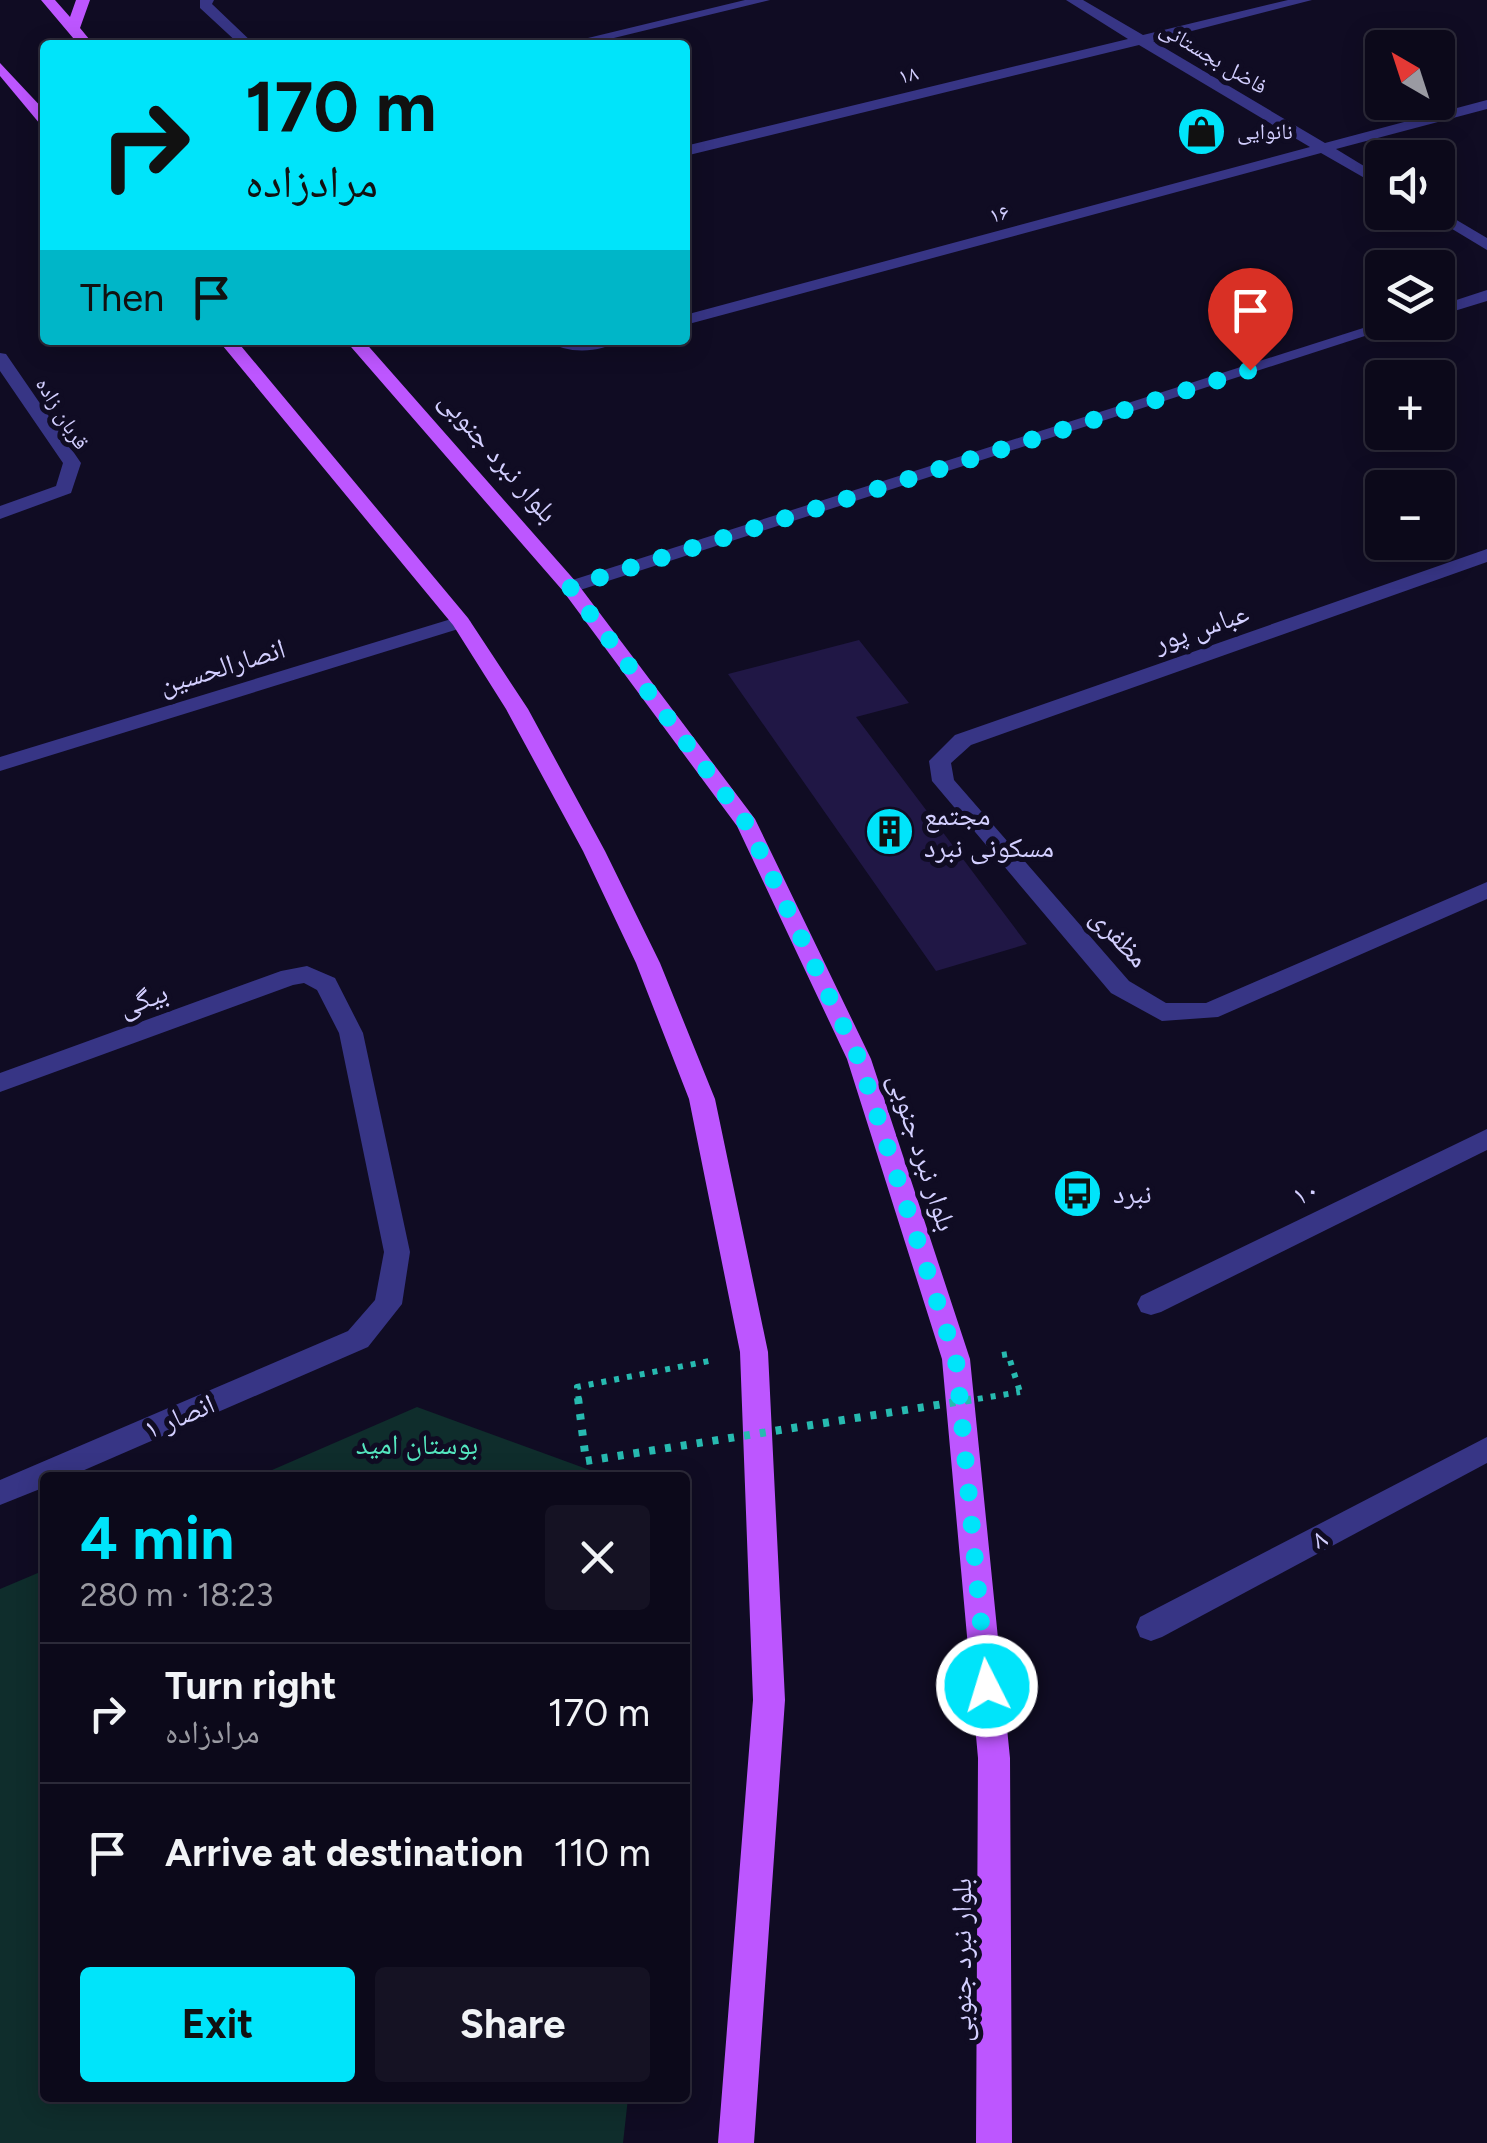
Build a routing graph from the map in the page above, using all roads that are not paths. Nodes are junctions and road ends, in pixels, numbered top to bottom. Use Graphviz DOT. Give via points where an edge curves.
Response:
graph roads {
  1 [pos="48,0"];
  2 [pos="83,0"];
  3 [pos="206,0"];
  4 [pos="764,0"];
  5 [pos="1074,0"];
  6 [pos="1305,0"];
  7 [pos="72,28"];
  8 [pos="83,40"];
  9 [pos="242,40"];
  10 [pos="588,40"];
  11 [pos="1142,40"];
  12 [pos="0,68"];
  13 [pos="1487,104"];
  14 [pos="40,116"];
  15 [pos="1325,149"];
  16 [pos="690,150"];
  17 [pos="1365,173"];
  18 [pos="1455,226"];
  19 [pos="1487,245"];
  20 [pos="1487,295"];
  21 [pos="1455,305"];
  22 [pos="690,319"];
  23 [pos="1365,333"];
  24 [pos="231,345"];
  25 [pos="358,345"];
  26 [pos="0,358"];
  27 [pos="0,512"];
  28 [pos="1487,555"];
  29 [pos="570,587"];
  30 [pos="461,622"];
  31 [pos="940,761"];
  32 [pos="0,764"];
  33 [pos="1487,890"];
  34 [pos="0,1083"];
  35 [pos="1487,1139"];
  36 [pos="1151,1304"];
  37 [pos="358,1339"];
  38 [pos="1487,1450"];
  39 [pos="49,1472"];
  40 [pos="40,1476"];
  41 [pos="0,1493"];
  42 [pos="1151,1627"];
  43 [pos="736,2143"];
  44 [pos="994,2143"];
  1 -- 7 [label="main road"];
  2 -- 7 [label="main road"];
  3 -- 9 [label="street"];
  4 -- 10 [label="street"];
  5 -- 11 [label="street, فاضل بجستانی"];
  6 -- 11 [label="street, ۱۸"];
  7 -- 8 [label="main road"];
  11 -- 15 [label="street, فاضل بجستانی"];
  11 -- 16 [label="street, ۱۸"];
  12 -- 14 [label="main road"];
  13 -- 15 [label="street, ۱۶"];
  15 -- 17 [label="street, فاضل بجستانی"];
  15 -- 22 [label="street, ۱۶"];
  18 -- 19 [label="street"];
  20 -- 21 [label="street"];
  23 -- 29 [label="street"];
  24 -- 30 [label="main road"];
  25 -- 29 [label="main road, بلوار نبرد جنوبی"];
  26 -- 27 [label="street, قربان زاده" via="72,464 64,490"];
  28 -- 31 [label="street, عباس پور" via="963,740"];
  29 -- 44 [label="main road, بلوار نبرد جنوبی" via="747,824 859,1059 956,1360 994,1758"];
  30 -- 32 [label="street, انصارالحسین"];
  30 -- 43 [label="main road" via="517,708 594,851 702,1098 754,1352 769,1700"];
  31 -- 33 [label="street, مظفری" via="944,781 1120,987 1162,1012 1208,1010"];
  34 -- 37 [label="street, بیگی" via="289,977 307,974 326,984 352,1032 397,1252 388,1304"];
  35 -- 36 [label="street, ۱۰"];
  37 -- 39 [label="street, انصار ۱"];
  38 -- 42 [label="street, ۸"];
  40 -- 41 [label="street, انصار ۱"];
}
